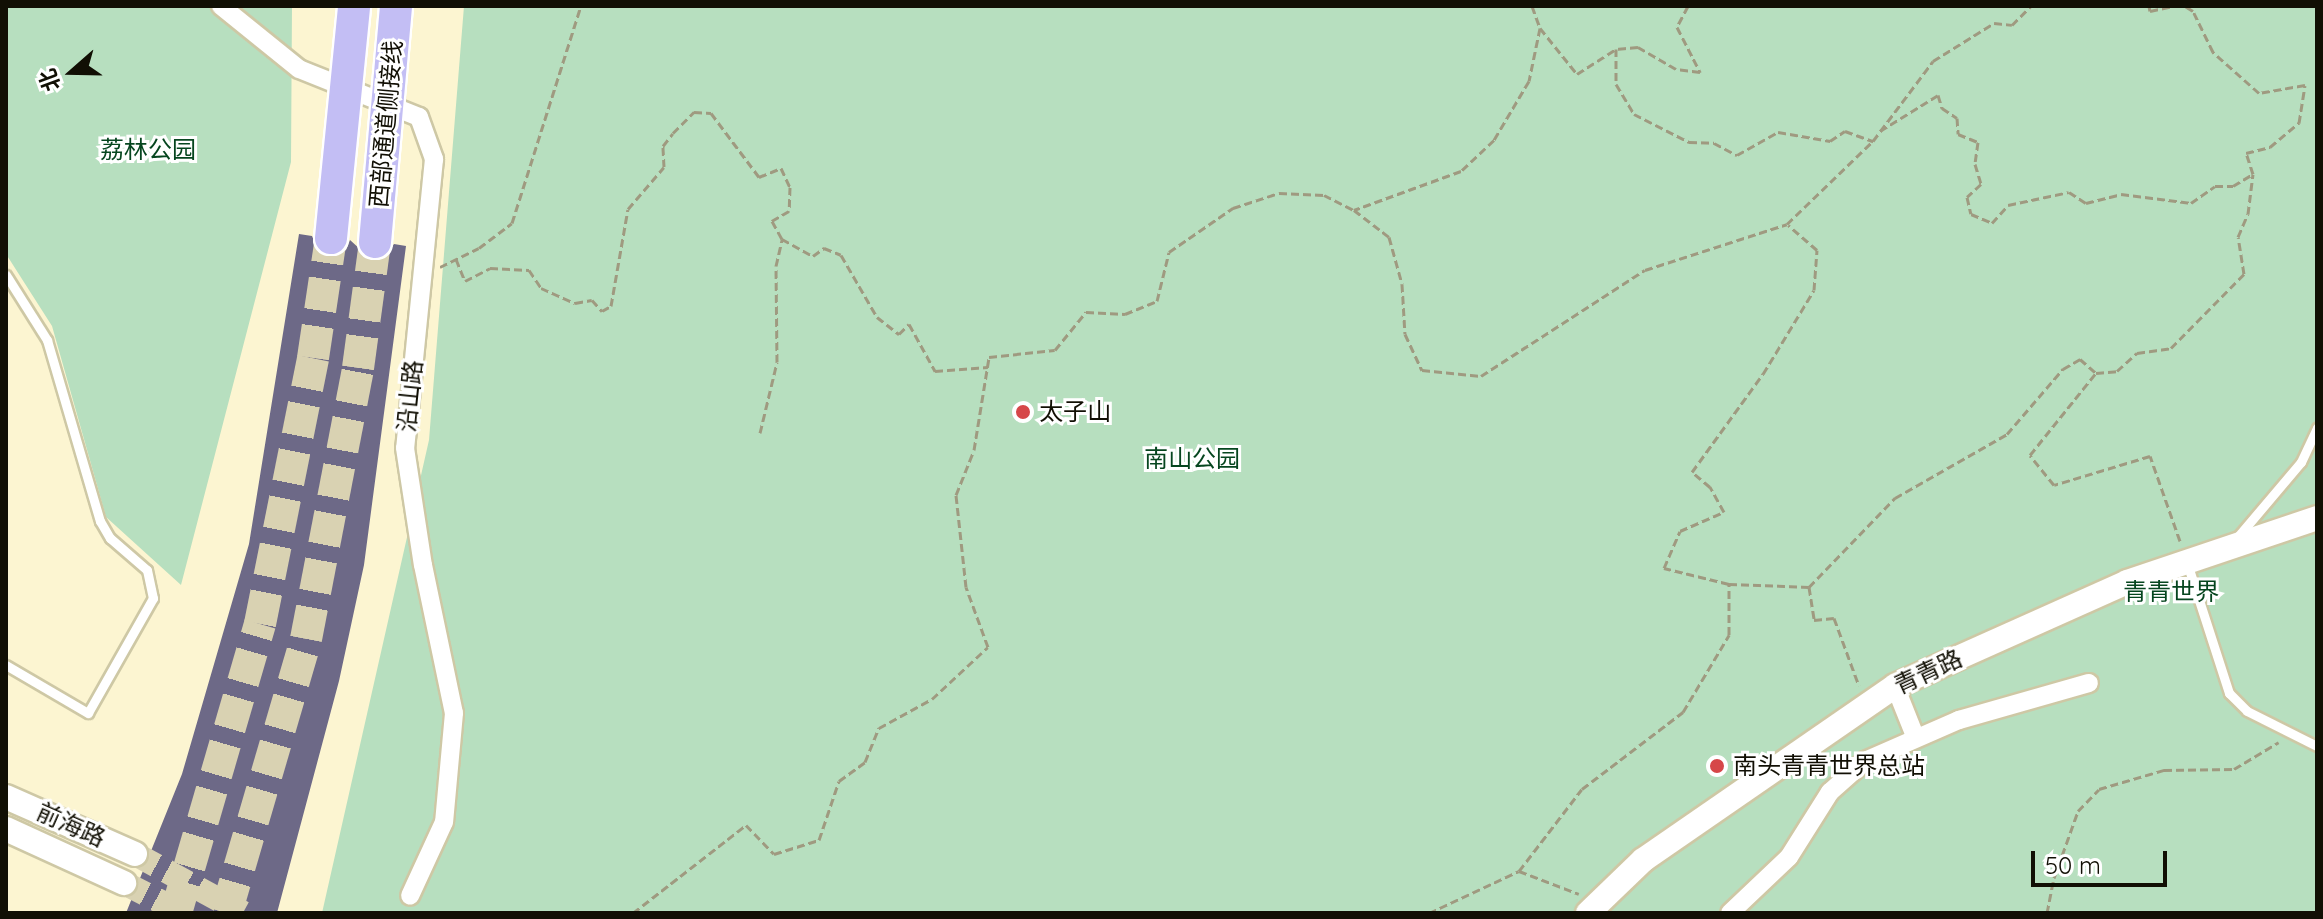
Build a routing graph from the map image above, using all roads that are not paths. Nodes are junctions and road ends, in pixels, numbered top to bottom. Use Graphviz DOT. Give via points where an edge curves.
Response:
graph roads {
  1 [pos="221,6"];
  2 [pos="354,6"];
  3 [pos="396,6"];
  4 [pos="331,238"];
  5 [pos="375,242"];
  6 [pos="6,275"];
  7 [pos="2317,427"];
  8 [pos="2317,518"];
  9 [pos="2230,545"];
  10 [pos="2186,560"];
  11 [pos="6,665"];
  12 [pos="2089,683"];
  13 [pos="1895,686"];
  14 [pos="1915,736"];
  15 [pos="2317,746"];
  16 [pos="6,797"];
  17 [pos="6,829"];
  18 [pos="135,854"];
  19 [pos="124,883"];
  20 [pos="410,896"];
  21 [pos="1594,907"];
  22 [pos="1730,913"];
  1 -- 20 [label="street, 沿山路" via="299,69 419,117 434,159 405,448 454,713 444,822"];
  2 -- 4 [label="highway, 西部通道侧接线, bridge"];
  3 -- 5 [label="highway, 西部通道侧接线, bridge"];
  6 -- 11 [label="lane" via="47,340 100,521 110,538 147,570 153,598 88,713"];
  7 -- 9 [label="lane" via="2301,462"];
  8 -- 9 [label="street, 青青路"];
  9 -- 10 [label="street, 青青路"];
  10 -- 13 [label="street, 青青路"];
  10 -- 15 [label="lane" via="2229,693 2247,711"];
  12 -- 14 [label="street"];
  13 -- 14 [label="street"];
  13 -- 21 [label="street, 青青路" via="1643,860"];
  14 -- 22 [label="street" via="1865,761 1830,792 1789,857"];
  16 -- 18 [label="street, 前海路"];
  17 -- 19 [label="street, 前海路"];
}
